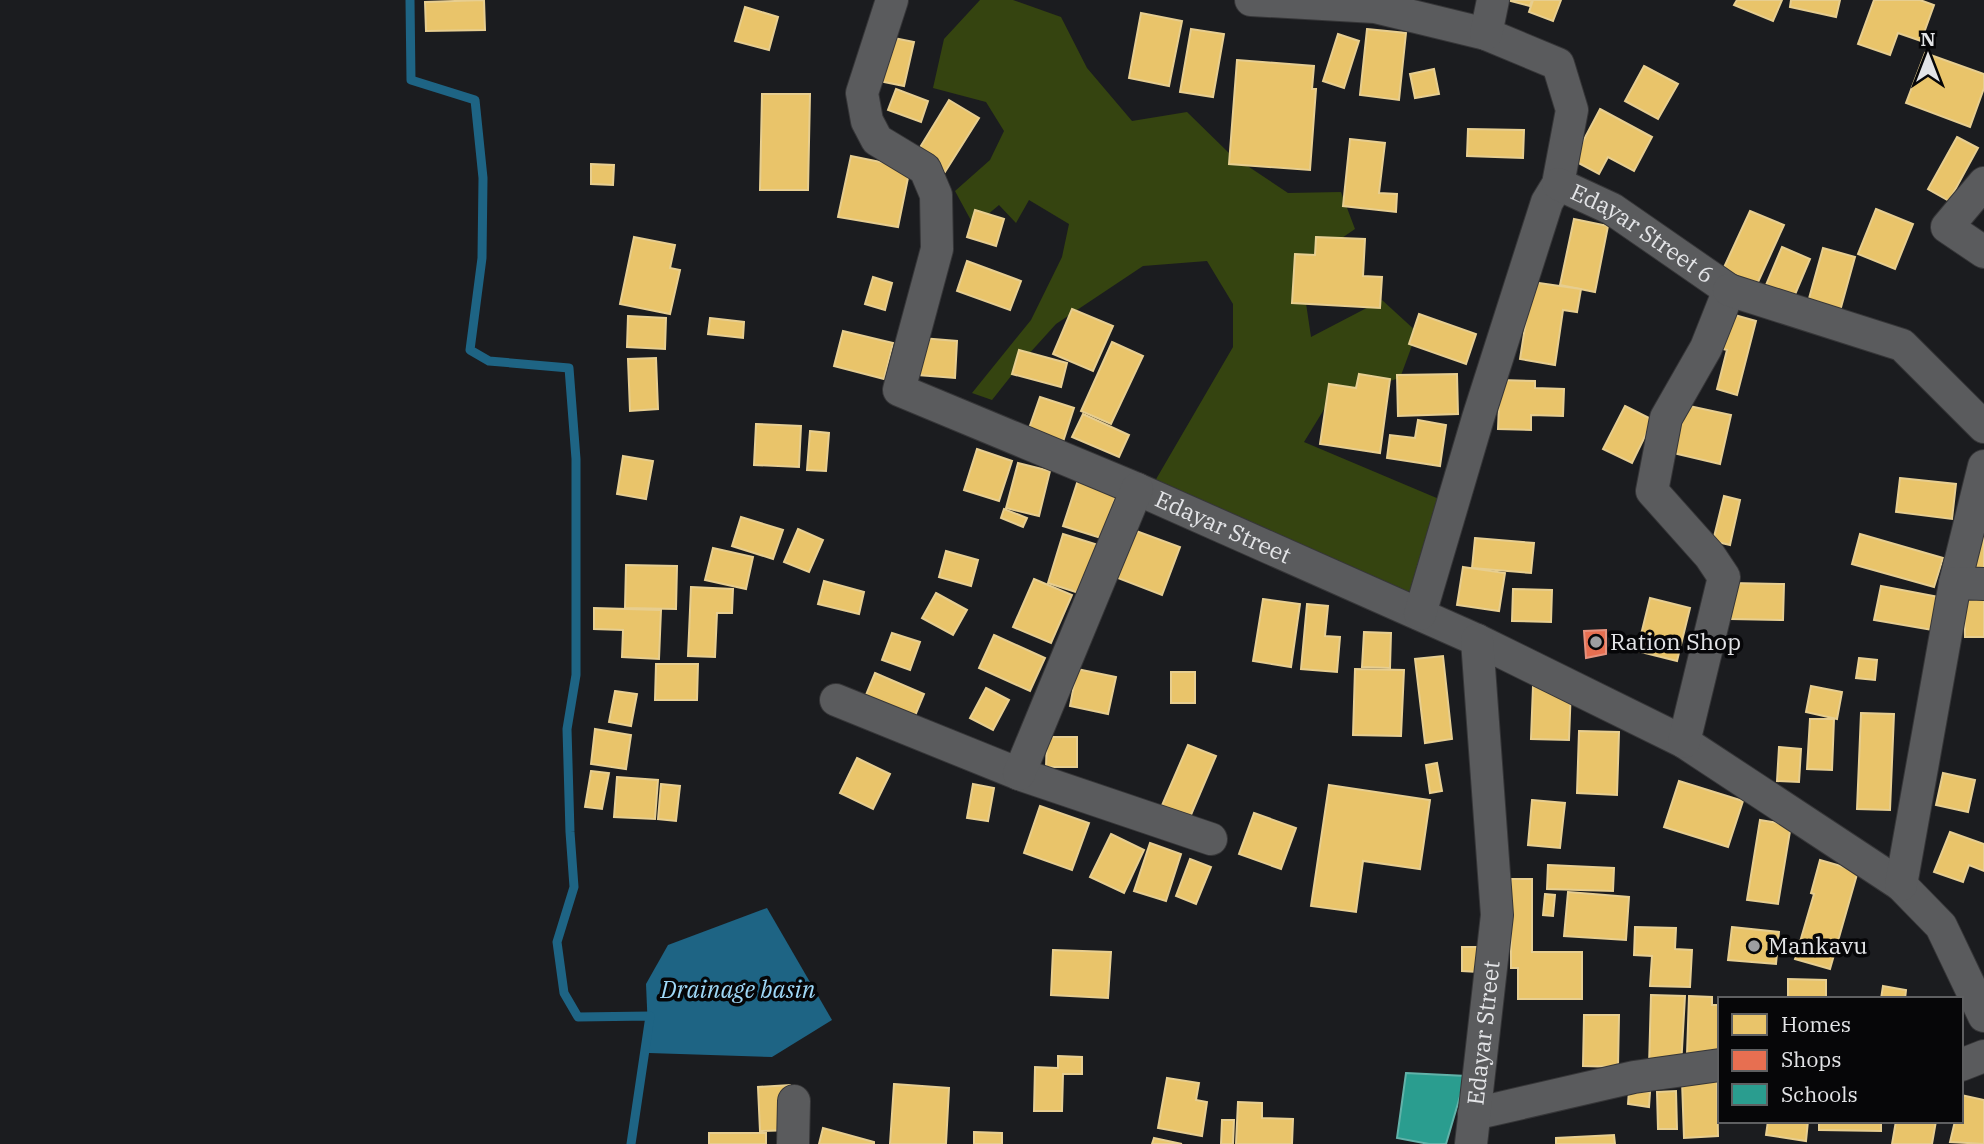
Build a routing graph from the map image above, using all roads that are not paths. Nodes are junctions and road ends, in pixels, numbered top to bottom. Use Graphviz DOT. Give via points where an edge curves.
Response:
graph roads {
  1 [pos="892,0"];
  2 [pos="1251,0"];
  3 [pos="1493,0"];
  4 [pos="1486,34"];
  5 [pos="1558,184"];
  6 [pos="1984,184"];
  7 [pos="1984,252"];
  8 [pos="1729,290"];
  9 [pos="1984,427"];
  10 [pos="1984,466"];
  11 [pos="1138,489"];
  12 [pos="1969,583"];
  13 [pos="1419,614"];
  14 [pos="1477,640"];
  15 [pos="836,699"];
  16 [pos="1684,742"];
  17 [pos="1019,774"];
  18 [pos="1210,839"];
  19 [pos="1901,885"];
  20 [pos="1984,1016"];
  21 [pos="1984,1056"];
  22 [pos="1963,1064"];
  23 [pos="1718,1065"];
  24 [pos="794,1101"];
  25 [pos="1473,1129"];
  26 [pos="793,1144"];
  1 -- 11 [label="street, Edayar Street" via="862,93 867,121 877,140 925,169 936,195 937,249 898,390"];
  2 -- 4 [label="street" via="1374,7"];
  3 -- 4 [label="street"];
  4 -- 5 [label="street" via="1558,64 1572,110"];
  5 -- 8 [label="street, Edayar Street 6" via="1612,209"];
  5 -- 13 [label="street" via="1547,202"];
  6 -- 7 [label="street" via="1947,227"];
  8 -- 9 [label="street" via="1902,345"];
  8 -- 16 [label="street, Edayar Street 6" via="1706,348 1666,418 1652,491 1724,577"];
  10 -- 12 [label="street"];
  11 -- 13 [label="street, Edayar Street"];
  11 -- 17 [label="street"];
  12 -- 19 [label="street"];
  13 -- 14 [label="street, Edayar Street"];
  14 -- 16 [label="street"];
  14 -- 25 [label="street, Edayar Street" via="1497,915"];
  15 -- 17 [label="street"];
  16 -- 19 [label="street"];
  17 -- 18 [label="street"];
  19 -- 20 [label="street" via="1941,926"];
  21 -- 22 [label="street"];
  23 -- 25 [label="street" via="1634,1077"];
  24 -- 26 [label="street"];
}
